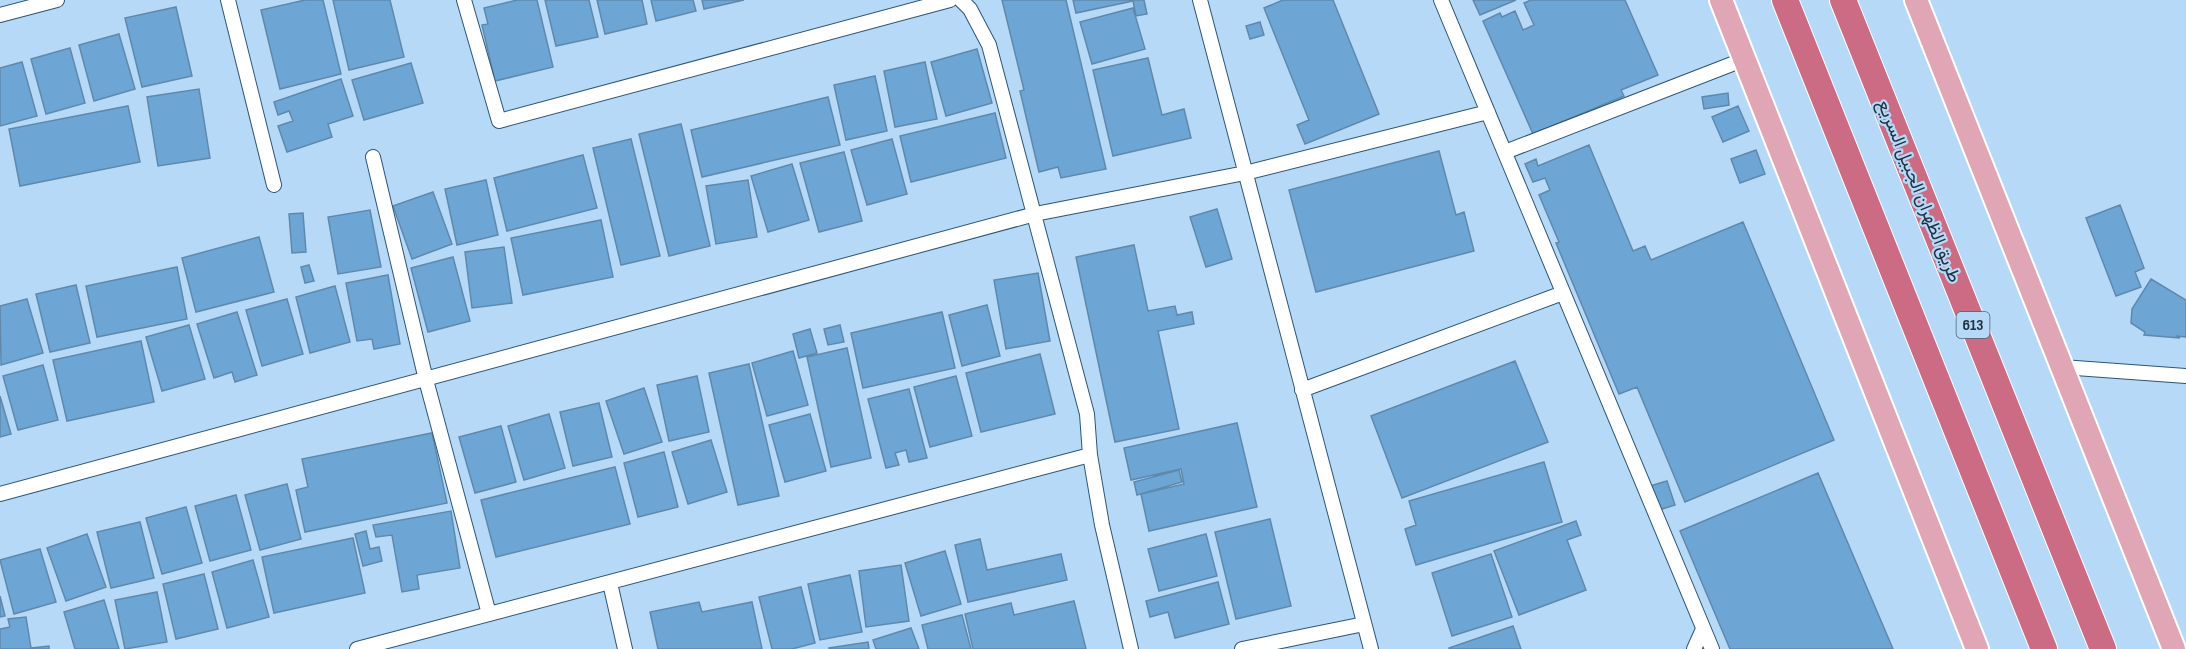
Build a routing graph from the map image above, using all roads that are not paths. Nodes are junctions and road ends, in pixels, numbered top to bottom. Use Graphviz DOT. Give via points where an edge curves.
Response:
graph roads {
  1 [pos="57,0"];
  2 [pos="228,0"];
  3 [pos="464,0"];
  4 [pos="950,0"];
  5 [pos="961,0"];
  6 [pos="1200,0"];
  7 [pos="1441,0"];
  8 [pos="1721,0"];
  9 [pos="1785,0"];
  10 [pos="1843,0"];
  11 [pos="1856,0"];
  12 [pos="1916,0"];
  13 [pos="0,15"];
  14 [pos="1745,59"];
  15 [pos="1488,112"];
  16 [pos="1902,146"];
  17 [pos="1505,152"];
  18 [pos="373,157"];
  19 [pos="1245,173"];
  20 [pos="274,185"];
  21 [pos="1035,214"];
  22 [pos="1563,293"];
  23 [pos="2062,367"];
  24 [pos="2186,376"];
  25 [pos="426,380"];
  26 [pos="1302,390"];
  27 [pos="1090,455"];
  28 [pos="0,494"];
  29 [pos="610,583"];
  30 [pos="489,615"];
  31 [pos="1364,624"];
  32 [pos="1703,628"];
  33 [pos="402,643"];
  34 [pos="357,649"];
  35 [pos="626,649"];
  36 [pos="1131,649"];
  37 [pos="1242,649"];
  38 [pos="1371,649"];
  39 [pos="1694,649"];
  40 [pos="1712,649"];
  41 [pos="1977,649"];
  42 [pos="2044,649"];
  43 [pos="2103,649"];
  44 [pos="2174,649"];
  1 -- 13 [label="street"];
  2 -- 20 [label="street"];
  3 -- 4 [label="street" via="499,121"];
  5 -- 21 [label="street" via="989,45"];
  6 -- 19 [label="street"];
  7 -- 15 [label="street"];
  8 -- 14 [label="main road"];
  9 -- 42 [label="highway"];
  10 -- 16 [label="highway, طريق الظهران الجبيل السريع / 613"];
  11 -- 16 [label="highway"];
  12 -- 23 [label="main road"];
  14 -- 17 [label="street"];
  14 -- 41 [label="main road"];
  15 -- 17 [label="street"];
  15 -- 19 [label="street"];
  16 -- 43 [label="highway, طريق الظهران الجبيل السريع / 613"];
  17 -- 22 [label="street"];
  18 -- 25 [label="street"];
  19 -- 21 [label="street"];
  19 -- 26 [label="street"];
  21 -- 25 [label="street"];
  21 -- 27 [label="street" via="1087,414"];
  22 -- 26 [label="street"];
  22 -- 32 [label="street"];
  23 -- 24 [label="street"];
  23 -- 44 [label="main road"];
  25 -- 28 [label="street"];
  25 -- 30 [label="street"];
  26 -- 31 [label="street"];
  27 -- 29 [label="street"];
  27 -- 36 [label="street"];
  29 -- 30 [label="street"];
  29 -- 35 [label="street"];
  30 -- 33 [label="street"];
  31 -- 37 [label="street"];
  31 -- 38 [label="street"];
  32 -- 39 [label="street"];
  32 -- 40 [label="street"];
  33 -- 34 [label="street"];
}
